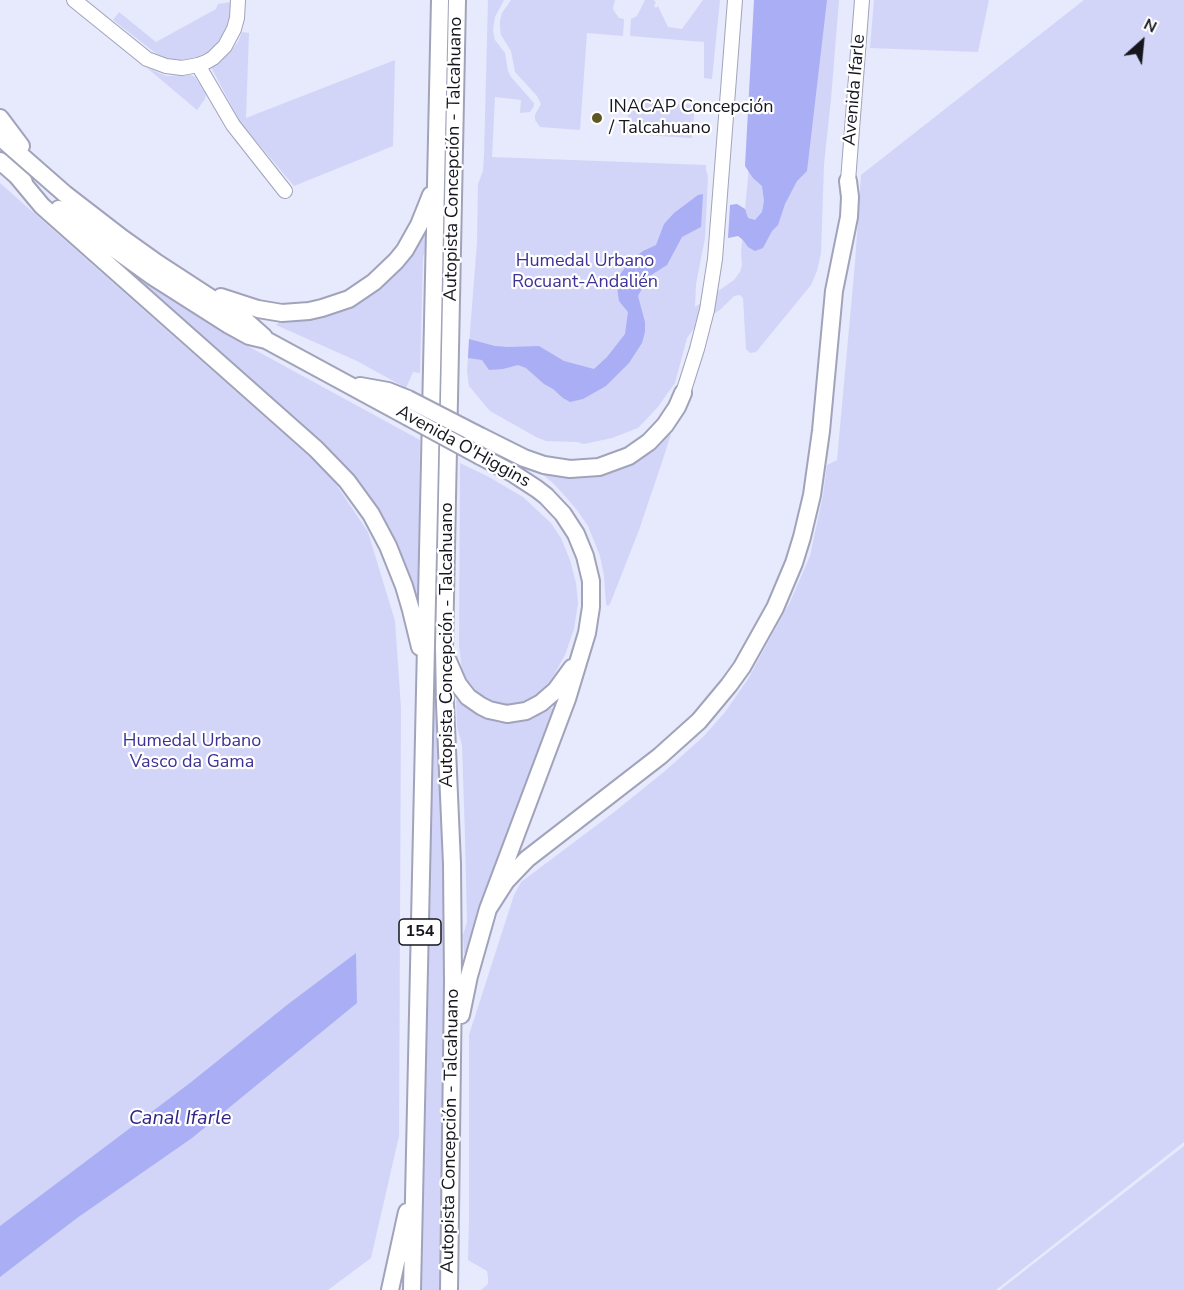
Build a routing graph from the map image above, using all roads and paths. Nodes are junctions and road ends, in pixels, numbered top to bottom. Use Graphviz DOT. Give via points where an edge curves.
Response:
graph roads {
  1 [pos="74,0"];
  2 [pos="238,0"];
  3 [pos="440,0"];
  4 [pos="457,0"];
  5 [pos="735,0"];
  6 [pos="862,0"];
  7 [pos="198,65"];
  8 [pos="0,118"];
  9 [pos="0,137"];
  10 [pos="0,161"];
  11 [pos="41,174"];
  12 [pos="437,174"];
  13 [pos="17,176"];
  14 [pos="848,181"];
  15 [pos="285,191"];
  16 [pos="193,287"];
  17 [pos="266,340"];
  18 [pos="351,385"];
  19 [pos="683,393"];
  20 [pos="584,646"];
  21 [pos="444,647"];
  22 [pos="425,685"];
  23 [pos="488,909"];
  24 [pos="453,1054"];
  25 [pos="414,1179"];
  26 [pos="390,1290"];
  27 [pos="410,1290"];
  28 [pos="449,1290"];
  1 -- 7 [label="street" via="147,59 174,68"];
  2 -- 7 [label="street" via="234,29 225,46"];
  3 -- 12 [label="main road, Autopista Concepción - Talcahuano"];
  4 -- 21 [label="main road, Autopista Concepción - Talcahuano / 154"];
  5 -- 19 [label="street" via="715,259 707,310"];
  6 -- 14 [label="street, Avenida Ifarle"];
  7 -- 15 [label="street" via="233,125"];
  8 -- 11 [label="main road"];
  9 -- 11 [label="main road, Avenida O'Higgins"];
  10 -- 13 [label="main road, Avenida O'Higgins"];
  11 -- 16 [label="main road, Avenida O'Higgins" via="122,238"];
  12 -- 16 [label="main road" via="426,209 405,250 386,273 349,298 309,311 282,313 246,306"];
  12 -- 22 [label="main road, Autopista Concepción - Talcahuano / 154"];
  13 -- 17 [label="main road, Avenida O'Higgins" via="190,302 239,331"];
  13 -- 22 [label="main road" via="42,206 316,449 347,481 380,530 395,563 413,618"];
  14 -- 23 [label="main road" via="849,217 834,291 812,495 794,563 775,608 742,667 699,721 527,859"];
  16 -- 17 [label="main road, Avenida O'Higgins" via="246,321"];
  17 -- 18 [label="main road, Avenida O'Higgins"];
  18 -- 19 [label="main road, bridge" via="377,388 408,399 524,458 570,470 599,467 629,456 658,435"];
  18 -- 20 [label="main road, Avenida O'Higgins, bridge" via="514,474 546,496 563,514 576,534 588,568 592,594"];
  20 -- 21 [label="main road" via="552,694 531,709 513,714 489,710 468,697 453,675"];
  20 -- 23 [label="main road"];
  21 -- 24 [label="main road, Autopista Concepción - Talcahuano / 154" via="452,864"];
  22 -- 25 [label="main road, Autopista Concepción - Talcahuano / 154"];
  23 -- 24 [label="main road"];
  24 -- 28 [label="main road, Autopista Concepción - Talcahuano / 154"];
  25 -- 26 [label="main road"];
  25 -- 27 [label="main road, Autopista Concepción - Talcahuano / 154"];
}
